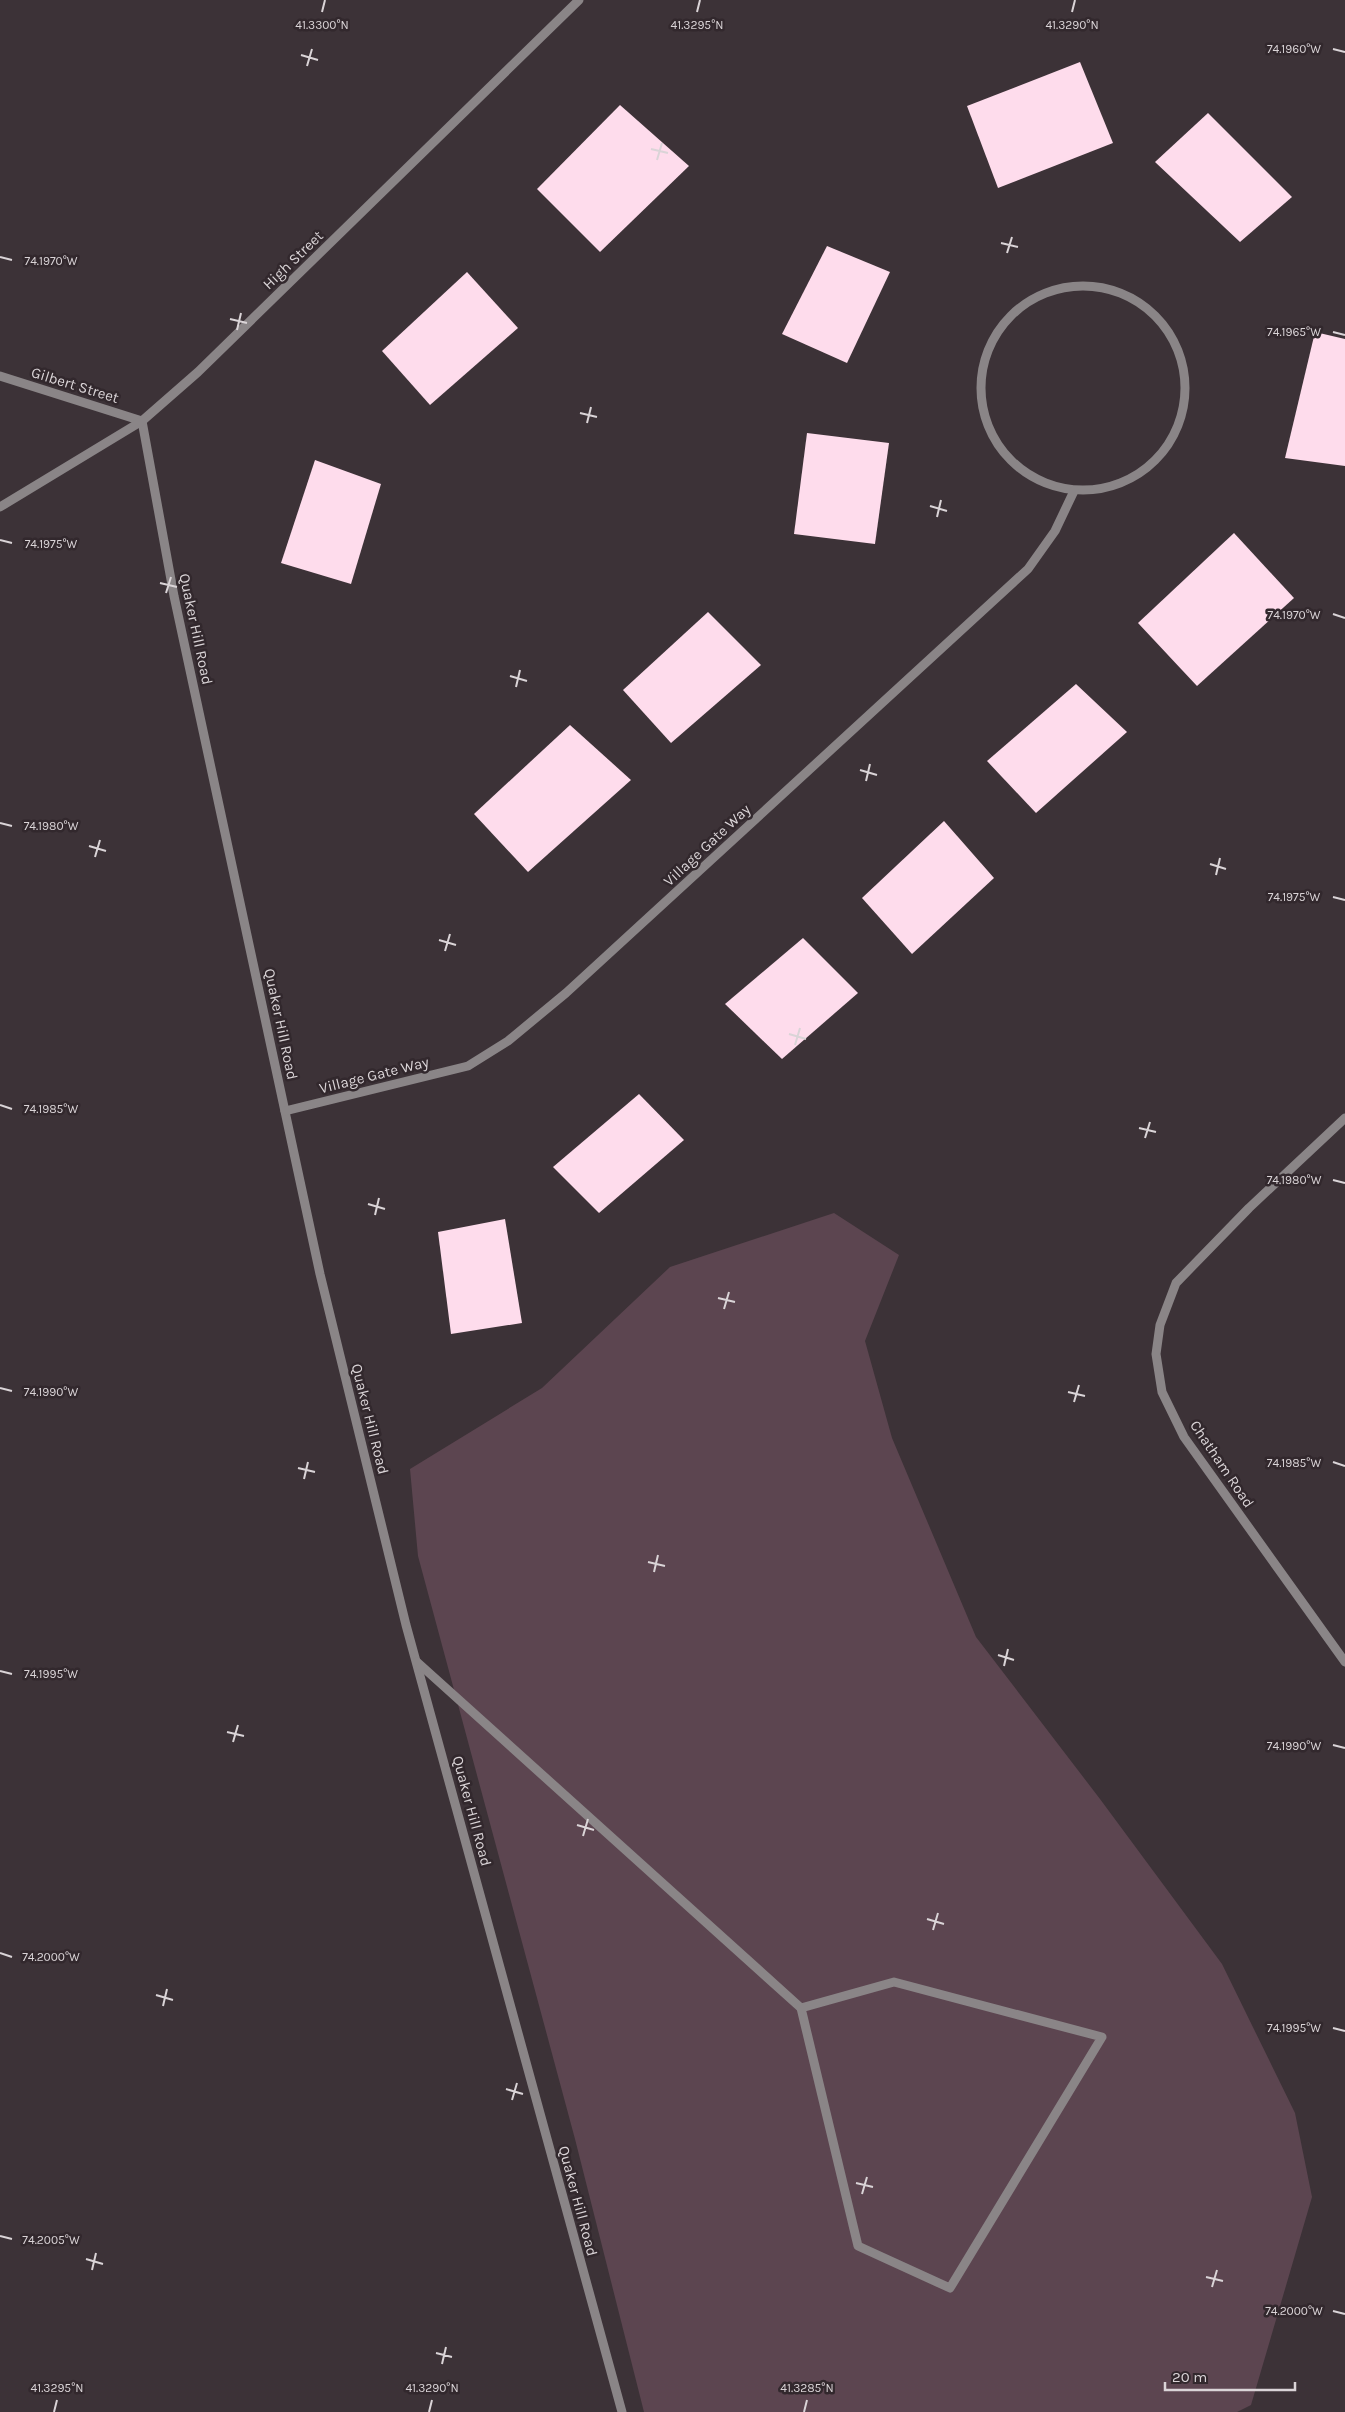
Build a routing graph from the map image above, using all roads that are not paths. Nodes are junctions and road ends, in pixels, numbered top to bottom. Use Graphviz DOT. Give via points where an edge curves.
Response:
graph roads {
  1 [pos="578,0"];
  2 [pos="0,376"];
  3 [pos="142,421"];
  4 [pos="1074,491"];
  5 [pos="0,507"];
  6 [pos="285,1111"];
  7 [pos="1345,1118"];
  8 [pos="417,1662"];
  9 [pos="1345,1662"];
  10 [pos="801,2008"];
  11 [pos="622,2412"];
  1 -- 3 [label="street, High Street" via="198,372"];
  2 -- 3 [label="street, Gilbert Street"];
  3 -- 5 [label="street, High Street"];
  3 -- 6 [label="street, Quaker Hill Road" via="174,596"];
  4 -- 4 [label="street" via="1110,488 1141,474 1166,449 1182,418 1186,383 1180,349 1161,320 1134,298 1102,286 1067,285 1036,296 1009,316 991,343 981,375 982,408 994,439 1014,464 1042,483"];
  4 -- 6 [label="street, Village Gate Way" via="1055,531 1028,569 566,993 508,1041 468,1066"];
  6 -- 8 [label="street, Quaker Hill Road" via="320,1274"];
  7 -- 9 [label="street, Chatham Road" via="1176,1282 1160,1325 1156,1354 1162,1392 1184,1437"];
  8 -- 10 [label="street"];
  8 -- 11 [label="street, Quaker Hill Road"];
  10 -- 10 [label="street" via="894,1982 1102,2037 950,2288 858,2246"];
}
